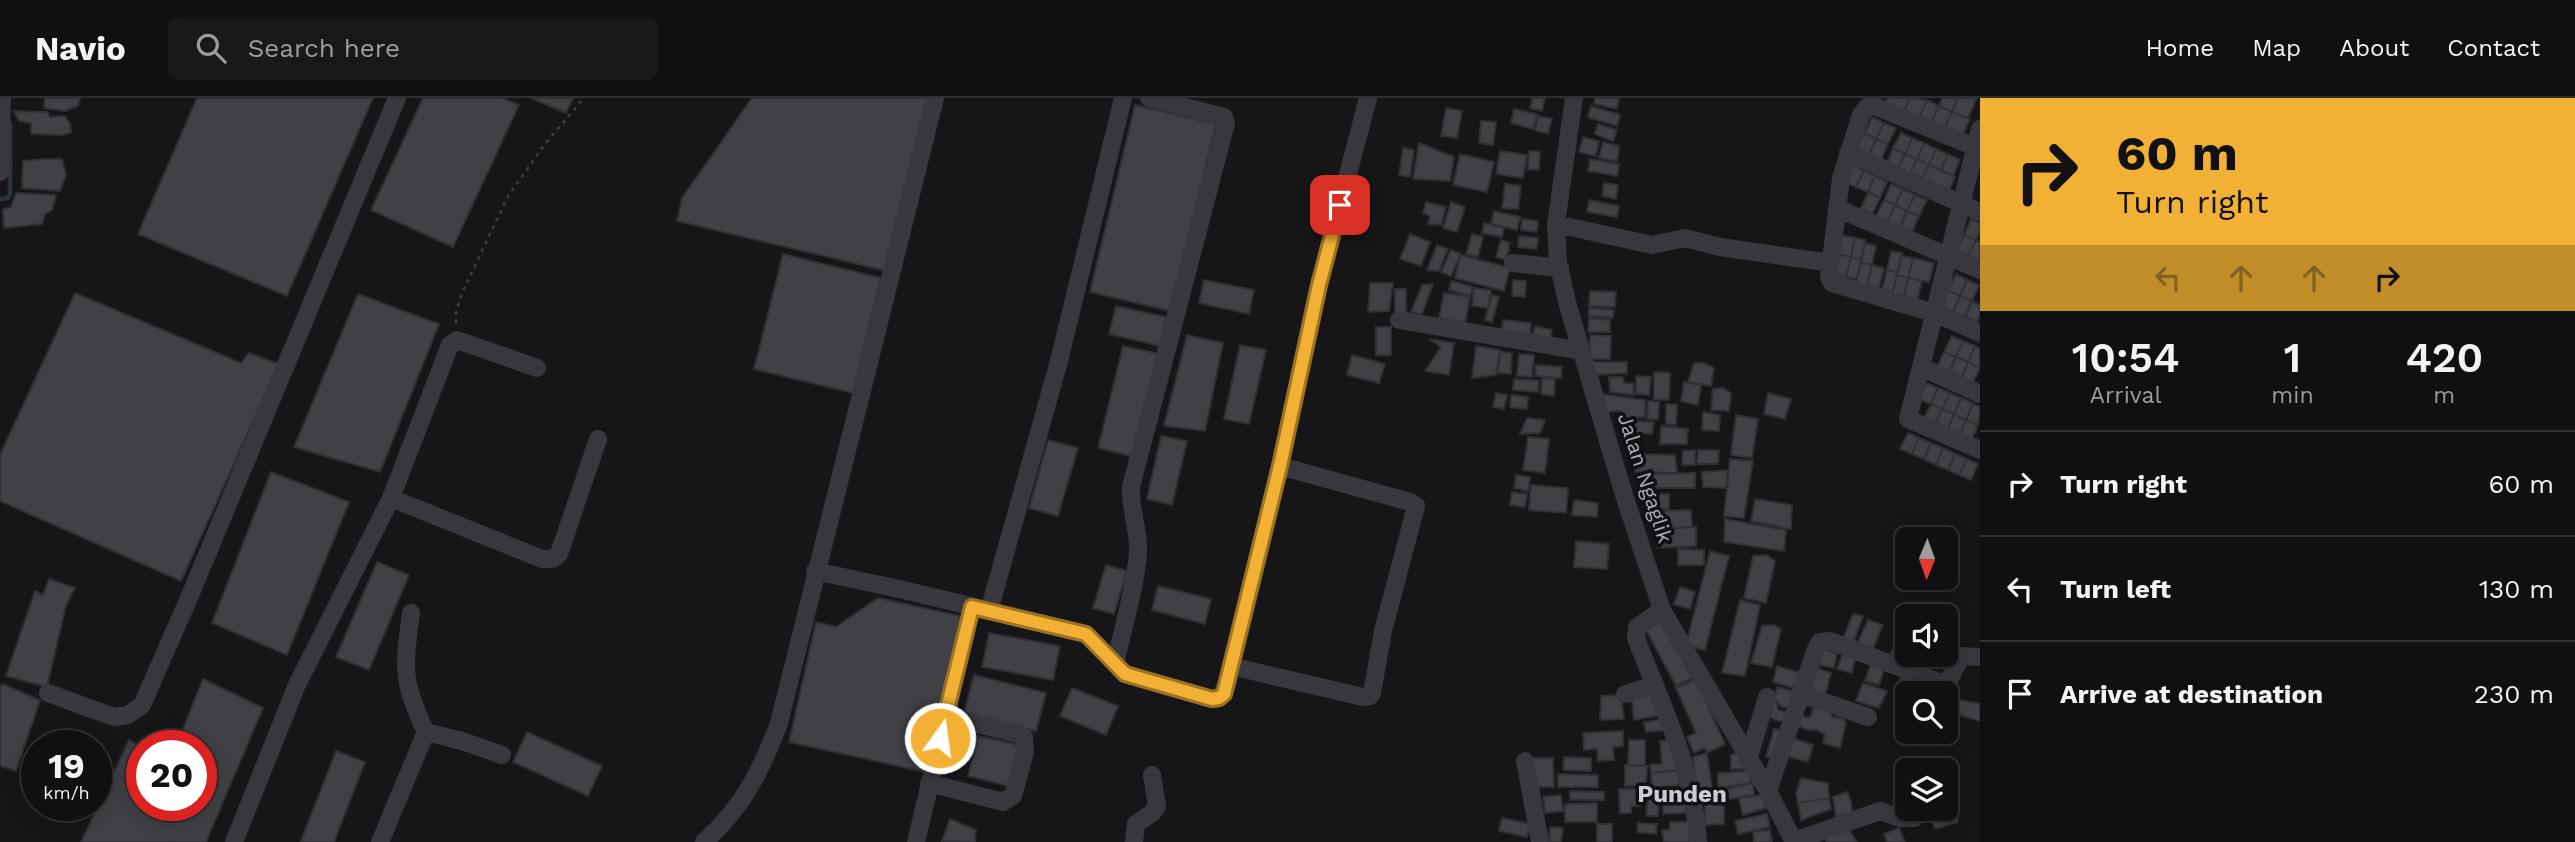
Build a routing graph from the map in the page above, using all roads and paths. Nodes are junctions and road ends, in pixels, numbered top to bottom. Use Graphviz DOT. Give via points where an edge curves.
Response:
graph roads {
  1 [pos="2,98"];
  2 [pos="397,98"];
  3 [pos="584,98"];
  4 [pos="935,98"];
  5 [pos="1123,98"];
  6 [pos="1149,98"];
  7 [pos="1368,98"];
  8 [pos="1574,98"];
  9 [pos="1980,129"];
  10 [pos="1978,148"];
  11 [pos="1848,153"];
  12 [pos="0,172"];
  13 [pos="1960,204"];
  14 [pos="1837,208"];
  15 [pos="1980,212"];
  16 [pos="1556,224"];
  17 [pos="1948,256"];
  18 [pos="1513,263"];
  19 [pos="1831,263"];
  20 [pos="1560,268"];
  21 [pos="1980,270"];
  22 [pos="1934,313"];
  23 [pos="1399,320"];
  24 [pos="1980,333"];
  25 [pos="457,340"];
  26 [pos="1582,351"];
  27 [pos="1921,367"];
  28 [pos="537,368"];
  29 [pos="1980,394"];
  30 [pos="598,439"];
  31 [pos="1980,450"];
  32 [pos="1280,466"];
  33 [pos="391,498"];
  34 [pos="815,571"];
  35 [pos="981,609"];
  36 [pos="1662,610"];
  37 [pos="411,613"];
  38 [pos="1980,657"];
  39 [pos="1115,664"];
  40 [pos="1231,666"];
  41 [pos="1654,685"];
  42 [pos="48,693"];
  43 [pos="1625,694"];
  44 [pos="1801,694"];
  45 [pos="1767,697"];
  46 [pos="946,716"];
  47 [pos="1868,717"];
  48 [pos="426,732"];
  49 [pos="502,755"];
  50 [pos="1748,760"];
  51 [pos="1525,761"];
  52 [pos="1152,775"];
  53 [pos="929,783"];
  54 [pos="1768,791"];
  55 [pos="1895,816"];
  56 [pos="234,842"];
  57 [pos="380,842"];
  58 [pos="704,842"];
  59 [pos="916,842"];
  60 [pos="1134,842"];
  61 [pos="1540,842"];
  62 [pos="1698,842"];
  63 [pos="1794,842"];
  1 -- 12 [label="street"];
  2 -- 42 [label="street" via="142,705 128,715 114,717"];
  3 -- 25 [label="path" via="509,196 458,305"];
  4 -- 34 [label="street"];
  5 -- 35 [label="street" via="1059,361"];
  6 -- 39 [label="street" via="1224,117 1226,122 1131,487 1137,557"];
  7 -- 32 [label="street" via="1319,285"];
  8 -- 16 [label="street, Jalan Ngaglik"];
  9 -- 10 [label="street"];
  10 -- 11 [label="street" via="1874,106 1861,115"];
  10 -- 13 [label="street"];
  11 -- 13 [label="street"];
  11 -- 14 [label="street"];
  13 -- 15 [label="street"];
  13 -- 17 [label="street"];
  14 -- 17 [label="street"];
  14 -- 19 [label="street"];
  16 -- 19 [label="street" via="1652,245 1685,238"];
  16 -- 20 [label="street, Jalan Ngaglik"];
  17 -- 21 [label="street"];
  17 -- 22 [label="street"];
  18 -- 20 [label="street"];
  19 -- 22 [label="street" via="1832,284"];
  20 -- 26 [label="street, Jalan Ngaglik"];
  22 -- 24 [label="street"];
  22 -- 27 [label="street"];
  23 -- 26 [label="street"];
  25 -- 28 [label="street"];
  25 -- 33 [label="street" via="450,345"];
  26 -- 36 [label="street, Jalan Ngaglik"];
  27 -- 29 [label="street"];
  27 -- 31 [label="street" via="1908,418"];
  30 -- 33 [label="street" via="559,554 553,559 542,559"];
  32 -- 40 [label="street"];
  32 -- 40 [label="street" via="1416,506 1372,693 1363,697"];
  33 -- 56 [label="street" via="297,685"];
  34 -- 35 [label="street"];
  34 -- 58 [label="street" via="779,723 764,763 725,824"];
  35 -- 39 [label="street" via="1086,634"];
  35 -- 46 [label="street"];
  36 -- 41 [label="street" via="1636,631"];
  36 -- 50 [label="street, Jalan Ngaglik"];
  37 -- 48 [label="street" via="405,676 410,700"];
  38 -- 44 [label="street" via="1961,656 1944,684 1820,642"];
  39 -- 40 [label="street" via="1125,674 1212,699 1224,694"];
  41 -- 43 [label="street"];
  41 -- 62 [label="street" via="1687,769"];
  44 -- 47 [label="street"];
  44 -- 54 [label="street"];
  45 -- 50 [label="street"];
  46 -- 53 [label="street"];
  46 -- 53 [label="street" via="1024,737 1013,796 1003,802"];
  48 -- 49 [label="street"];
  48 -- 57 [label="street"];
  50 -- 54 [label="street, Jalan Ngaglik"];
  51 -- 61 [label="street"];
  52 -- 60 [label="street" via="1157,806 1136,824"];
  53 -- 59 [label="street"];
  54 -- 63 [label="street, Jalan Ngaglik"];
  55 -- 63 [label="street" via="1880,811"];
}
